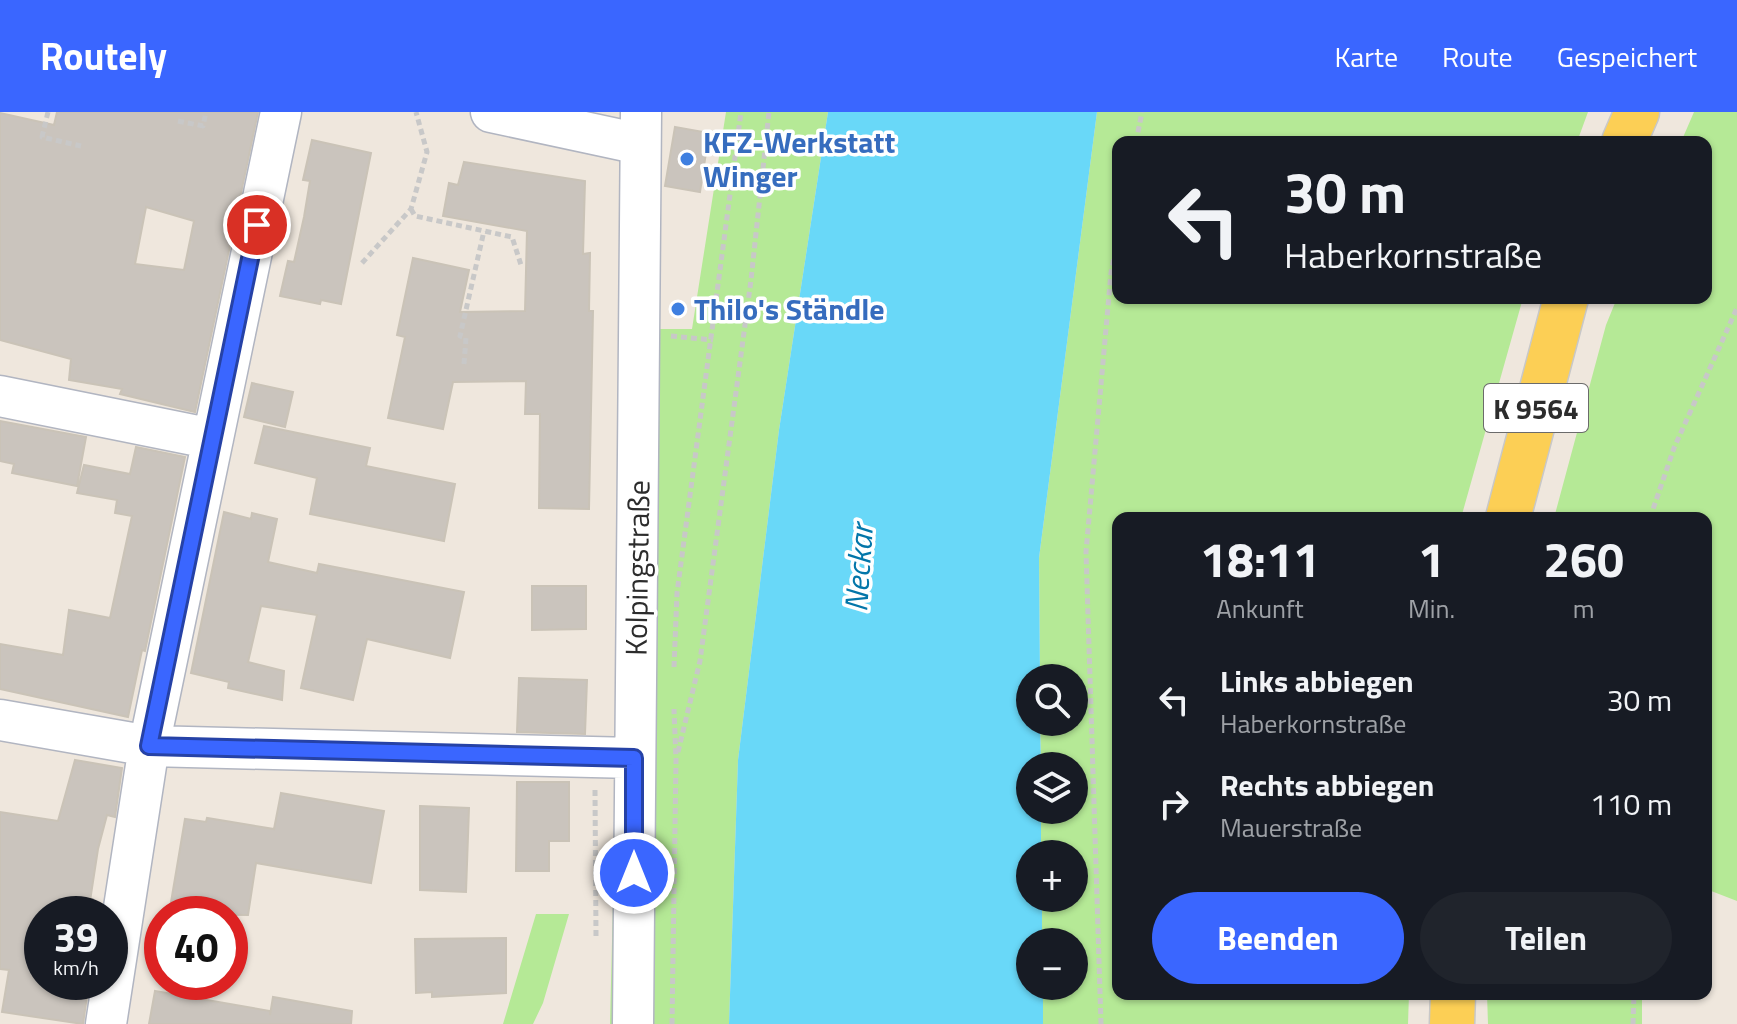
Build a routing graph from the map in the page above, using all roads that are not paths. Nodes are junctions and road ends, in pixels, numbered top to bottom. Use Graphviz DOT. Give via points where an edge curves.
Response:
graph roads {
  1 [pos="281,112"];
  2 [pos="491,112"];
  3 [pos="1637,112"];
  4 [pos="640,128"];
  5 [pos="1627,136"];
  6 [pos="1564,304"];
  7 [pos="0,396"];
  8 [pos="213,439"];
  9 [pos="1510,512"];
  10 [pos="0,720"];
  11 [pos="149,746"];
  12 [pos="634,758"];
  13 [pos="1453,1000"];
  14 [pos="106,1024"];
  15 [pos="633,1024"];
  16 [pos="1452,1024"];
  1 -- 8 [label="street"];
  2 -- 4 [label="street"];
  3 -- 5 [label="main road"];
  4 -- 12 [label="street, Kolpingstraße"];
  6 -- 9 [label="main road, K 9564"];
  7 -- 8 [label="street"];
  8 -- 11 [label="street"];
  10 -- 11 [label="street"];
  11 -- 12 [label="street"];
  11 -- 14 [label="street"];
  12 -- 15 [label="street, Kolpingstraße"];
  13 -- 16 [label="main road"];
}
